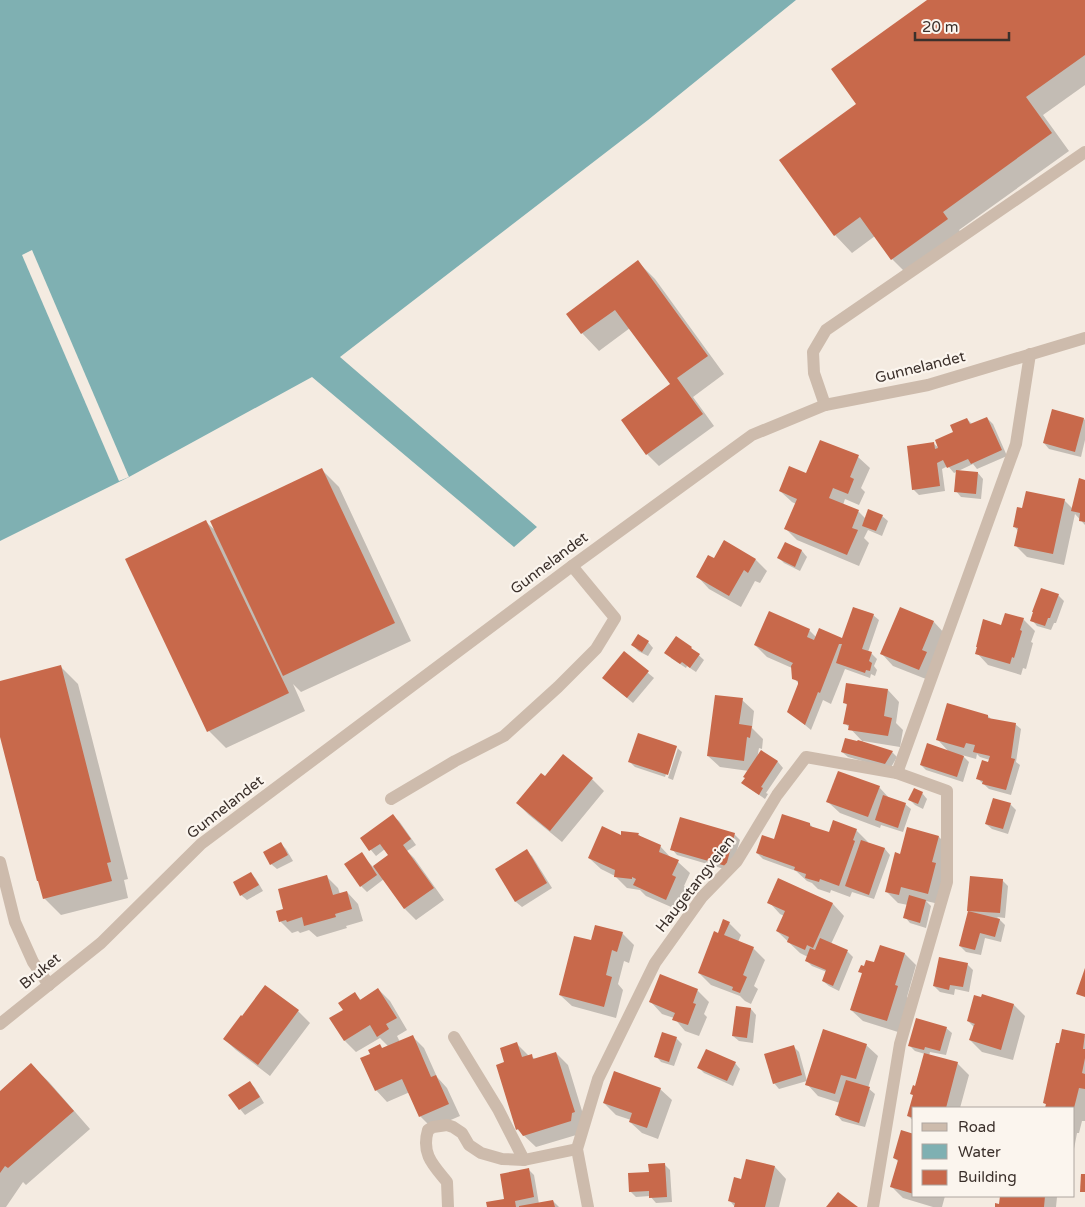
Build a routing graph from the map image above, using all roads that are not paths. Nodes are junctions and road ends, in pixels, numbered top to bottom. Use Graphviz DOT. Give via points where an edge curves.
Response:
graph roads {
  1 [pos="1085,152"];
  2 [pos="1085,338"];
  3 [pos="1030,354"];
  4 [pos="825,405"];
  5 [pos="572,566"];
  6 [pos="897,773"];
  7 [pos="391,798"];
  8 [pos="0,862"];
  9 [pos="101,943"];
  10 [pos="49,985"];
  11 [pos="0,1024"];
  12 [pos="454,1037"];
  13 [pos="577,1149"];
  14 [pos="524,1160"];
  15 [pos="448,1207"];
  16 [pos="588,1207"];
  17 [pos="873,1207"];
  1 -- 4 [label="street" via="826,330 813,352 814,373"];
  2 -- 3 [label="street, Gunnelandet"];
  3 -- 4 [label="street, Gunnelandet" via="928,385"];
  3 -- 6 [label="street" via="1016,444"];
  4 -- 5 [label="street, Gunnelandet" via="752,435"];
  5 -- 7 [label="street" via="615,618 596,649 504,736 455,760"];
  5 -- 9 [label="street, Gunnelandet" via="201,844"];
  6 -- 13 [label="street, Haugetangveien" via="806,756 777,795 738,861 702,898 655,963 598,1079"];
  6 -- 17 [label="street, Haugetangveien" via="947,791 947,882 900,1044"];
  8 -- 10 [label="street" via="14,922 33,962"];
  9 -- 10 [label="street, Bruket"];
  10 -- 11 [label="street, Bruket"];
  12 -- 14 [label="street" via="498,1109"];
  13 -- 14 [label="street"];
  13 -- 16 [label="street"];
  14 -- 15 [label="street" via="481,1153 454,1127 446,1125 428,1130 426,1149 432,1164 447,1182"];
}
